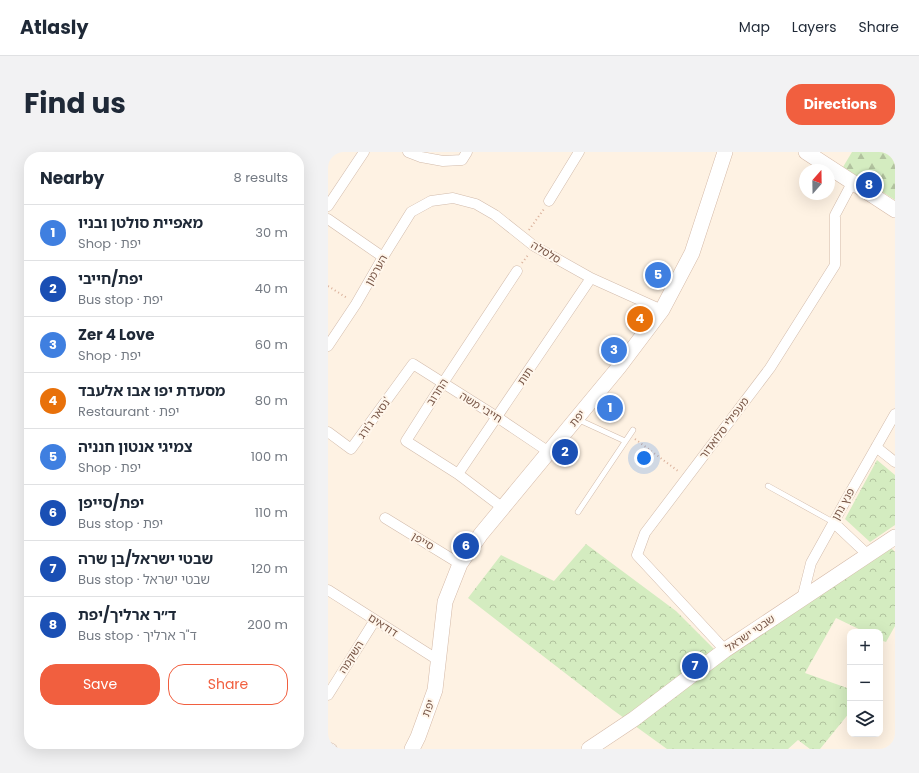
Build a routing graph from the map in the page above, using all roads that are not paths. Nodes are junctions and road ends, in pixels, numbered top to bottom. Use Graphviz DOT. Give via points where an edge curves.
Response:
graph roads {
  1 [pos="364,152"];
  2 [pos="408,152"];
  3 [pos="467,152"];
  4 [pos="579,152"];
  5 [pos="725,152"];
  6 [pos="806,152"];
  7 [pos="822,156"];
  8 [pos="852,182"];
  9 [pos="431,201"];
  10 [pos="549,201"];
  11 [pos="328,206"];
  12 [pos="895,210"];
  13 [pos="328,219"];
  14 [pos="383,257"];
  15 [pos="517,271"];
  16 [pos="591,278"];
  17 [pos="662,310"];
  18 [pos="328,346"];
  19 [pos="413,364"];
  20 [pos="443,383"];
  21 [pos="895,414"];
  22 [pos="497,417"];
  23 [pos="576,419"];
  24 [pos="328,432"];
  25 [pos="631,433"];
  26 [pos="625,441"];
  27 [pos="876,447"];
  28 [pos="549,452"];
  29 [pos="895,462"];
  30 [pos="458,474"];
  31 [pos="768,486"];
  32 [pos="503,508"];
  33 [pos="578,512"];
  34 [pos="385,518"];
  35 [pos="833,522"];
  36 [pos="895,537"];
  37 [pos="868,555"];
  38 [pos="460,564"];
  39 [pos="328,590"];
  40 [pos="802,599"];
  41 [pos="375,620"];
  42 [pos="725,650"];
  43 [pos="438,660"];
  44 [pos="328,695"];
  45 [pos="328,746"];
  46 [pos="332,749"];
  47 [pos="412,749"];
  48 [pos="589,749"];
  1 -- 11 [label="street"];
  2 -- 3 [label="street" via="443,162 462,160"];
  4 -- 10 [label="street"];
  5 -- 17 [label="street, יפת" via="692,253"];
  6 -- 7 [label="street"];
  7 -- 8 [label="street"];
  8 -- 12 [label="street"];
  8 -- 42 [label="street, מעפילי סלואדור" via="835,215 835,265 770,368 645,533 637,555"];
  9 -- 14 [label="street, הערמון" via="411,212"];
  9 -- 16 [label="street, סלסלה" via="453,198 476,204 495,215 534,246"];
  13 -- 14 [label="street"];
  14 -- 18 [label="street, הערמון"];
  15 -- 20 [label="street, החרוב"];
  16 -- 17 [label="street, סלסלה"];
  16 -- 22 [label="street, תות"];
  17 -- 23 [label="street, יפת"];
  19 -- 20 [label="street, חייבי משה"];
  19 -- 24 [label="street, נסאר ג'ורג'" via="351,449"];
  20 -- 22 [label="street, חייבי משה"];
  20 -- 30 [label="street, החרוב" via="406,441"];
  21 -- 27 [label="street, פנץ נתן"];
  22 -- 28 [label="street, חייבי משה"];
  22 -- 30 [label="street, תות"];
  23 -- 26 [label="lane"];
  23 -- 28 [label="street, יפת"];
  25 -- 26 [label="lane"];
  26 -- 33 [label="lane"];
  27 -- 29 [label="street"];
  27 -- 35 [label="street, פנץ נתן"];
  28 -- 32 [label="street, יפת"];
  30 -- 32 [label="street, החרוב"];
  31 -- 35 [label="lane"];
  32 -- 38 [label="street, יפת"];
  34 -- 38 [label="street, סייפן"];
  35 -- 37 [label="street"];
  35 -- 40 [label="street, פנץ נתן" via="811,563"];
  36 -- 37 [label="street, שבטי ישראל"];
  37 -- 40 [label="street, שבטי ישראל"];
  38 -- 43 [label="street, יפת" via="445,602"];
  39 -- 41 [label="street, דודאים"];
  40 -- 42 [label="street, שבטי ישראל"];
  41 -- 43 [label="street, דודאים"];
  41 -- 44 [label="street, השקמה"];
  42 -- 48 [label="street, שבטי ישראל" via="634,719"];
  43 -- 47 [label="street, יפת" via="435,690"];
  45 -- 46 [label="street"];
}
